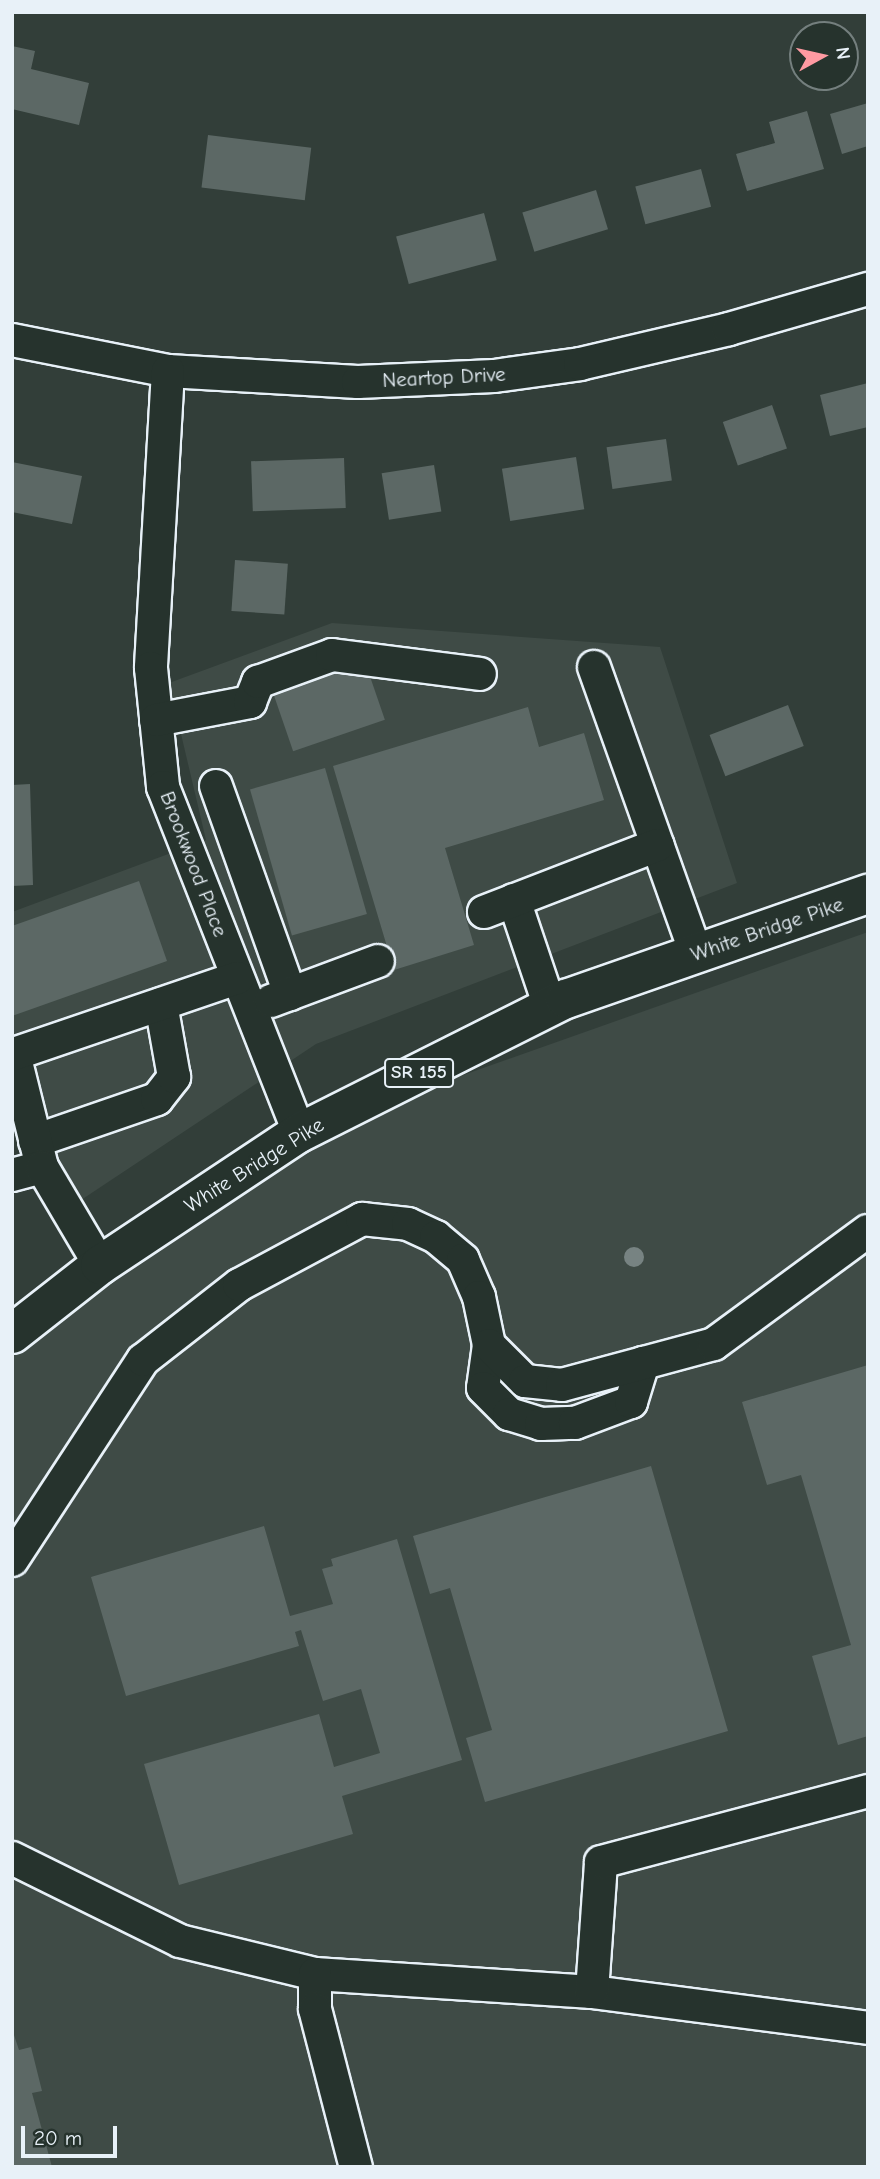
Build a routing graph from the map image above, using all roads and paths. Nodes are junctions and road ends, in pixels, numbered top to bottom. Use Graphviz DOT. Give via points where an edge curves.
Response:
graph roads {
  1 [pos="868,289"];
  2 [pos="12,340"];
  3 [pos="168,371"];
  4 [pos="594,667"];
  5 [pos="480,674"];
  6 [pos="156,720"];
  7 [pos="216,786"];
  8 [pos="234,837"];
  9 [pos="657,845"];
  10 [pos="189,852"];
  11 [pos="868,894"];
  12 [pos="514,900"];
  13 [pos="484,912"];
  14 [pos="696,954"];
  15 [pos="378,961"];
  16 [pos="237,978"];
  17 [pos="290,993"];
  18 [pos="161,1004"];
  19 [pos="550,1007"];
  20 [pos="250,1009"];
  21 [pos="299,1133"];
  22 [pos="30,1161"];
  23 [pos="868,1231"];
  24 [pos="100,1265"];
  25 [pos="12,1335"];
  26 [pos="12,1560"];
  27 [pos="868,1791"];
  28 [pos="12,1858"];
  29 [pos="315,1973"];
  30 [pos="592,1992"];
  31 [pos="868,2028"];
  32 [pos="356,2167"];
  1 -- 3 [label="street, Neartop Drive" via="702,336 494,376 358,382"];
  2 -- 3 [label="street, Neartop Drive"];
  3 -- 6 [label="street, Brookwood Place" via="151,668"];
  4 -- 9 [label="street"];
  5 -- 6 [label="street" via="332,656 258,682 250,702"];
  6 -- 10 [label="street, Brookwood Place" via="163,787"];
  7 -- 8 [label="street"];
  8 -- 10 [label="street"];
  8 -- 17 [label="street"];
  9 -- 12 [label="street"];
  9 -- 14 [label="street"];
  10 -- 16 [label="street, Brookwood Place"];
  11 -- 14 [label="main road, White Bridge Pike / SR 155"];
  12 -- 13 [label="street"];
  12 -- 19 [label="street"];
  14 -- 19 [label="main road, White Bridge Pike / SR 155"];
  15 -- 17 [label="street"];
  16 -- 18 [label="street"];
  16 -- 20 [label="street, Brookwood Place"];
  17 -- 20 [label="street"];
  18 -- 22 [label="street" via="174,1077 157,1099"];
  18 -- 22 [label="street" via="14,1054"];
  19 -- 21 [label="main road, White Bridge Pike / SR 155"];
  20 -- 21 [label="street, Brookwood Place"];
  21 -- 24 [label="main road, White Bridge Pike / SR 155"];
  22 -- 24 [label="street"];
  23 -- 26 [label="street" via="714,1344 562,1385 525,1381 489,1345 479,1297 463,1260 436,1237 408,1224 362,1219 239,1284 143,1360"];
  24 -- 25 [label="main road, White Bridge Pike / SR 155"];
  27 -- 30 [label="street" via="601,1862"];
  28 -- 29 [label="street" via="180,1941"];
  29 -- 30 [label="street"];
  29 -- 32 [label="street" via="315,2009"];
  30 -- 31 [label="street"];
}
